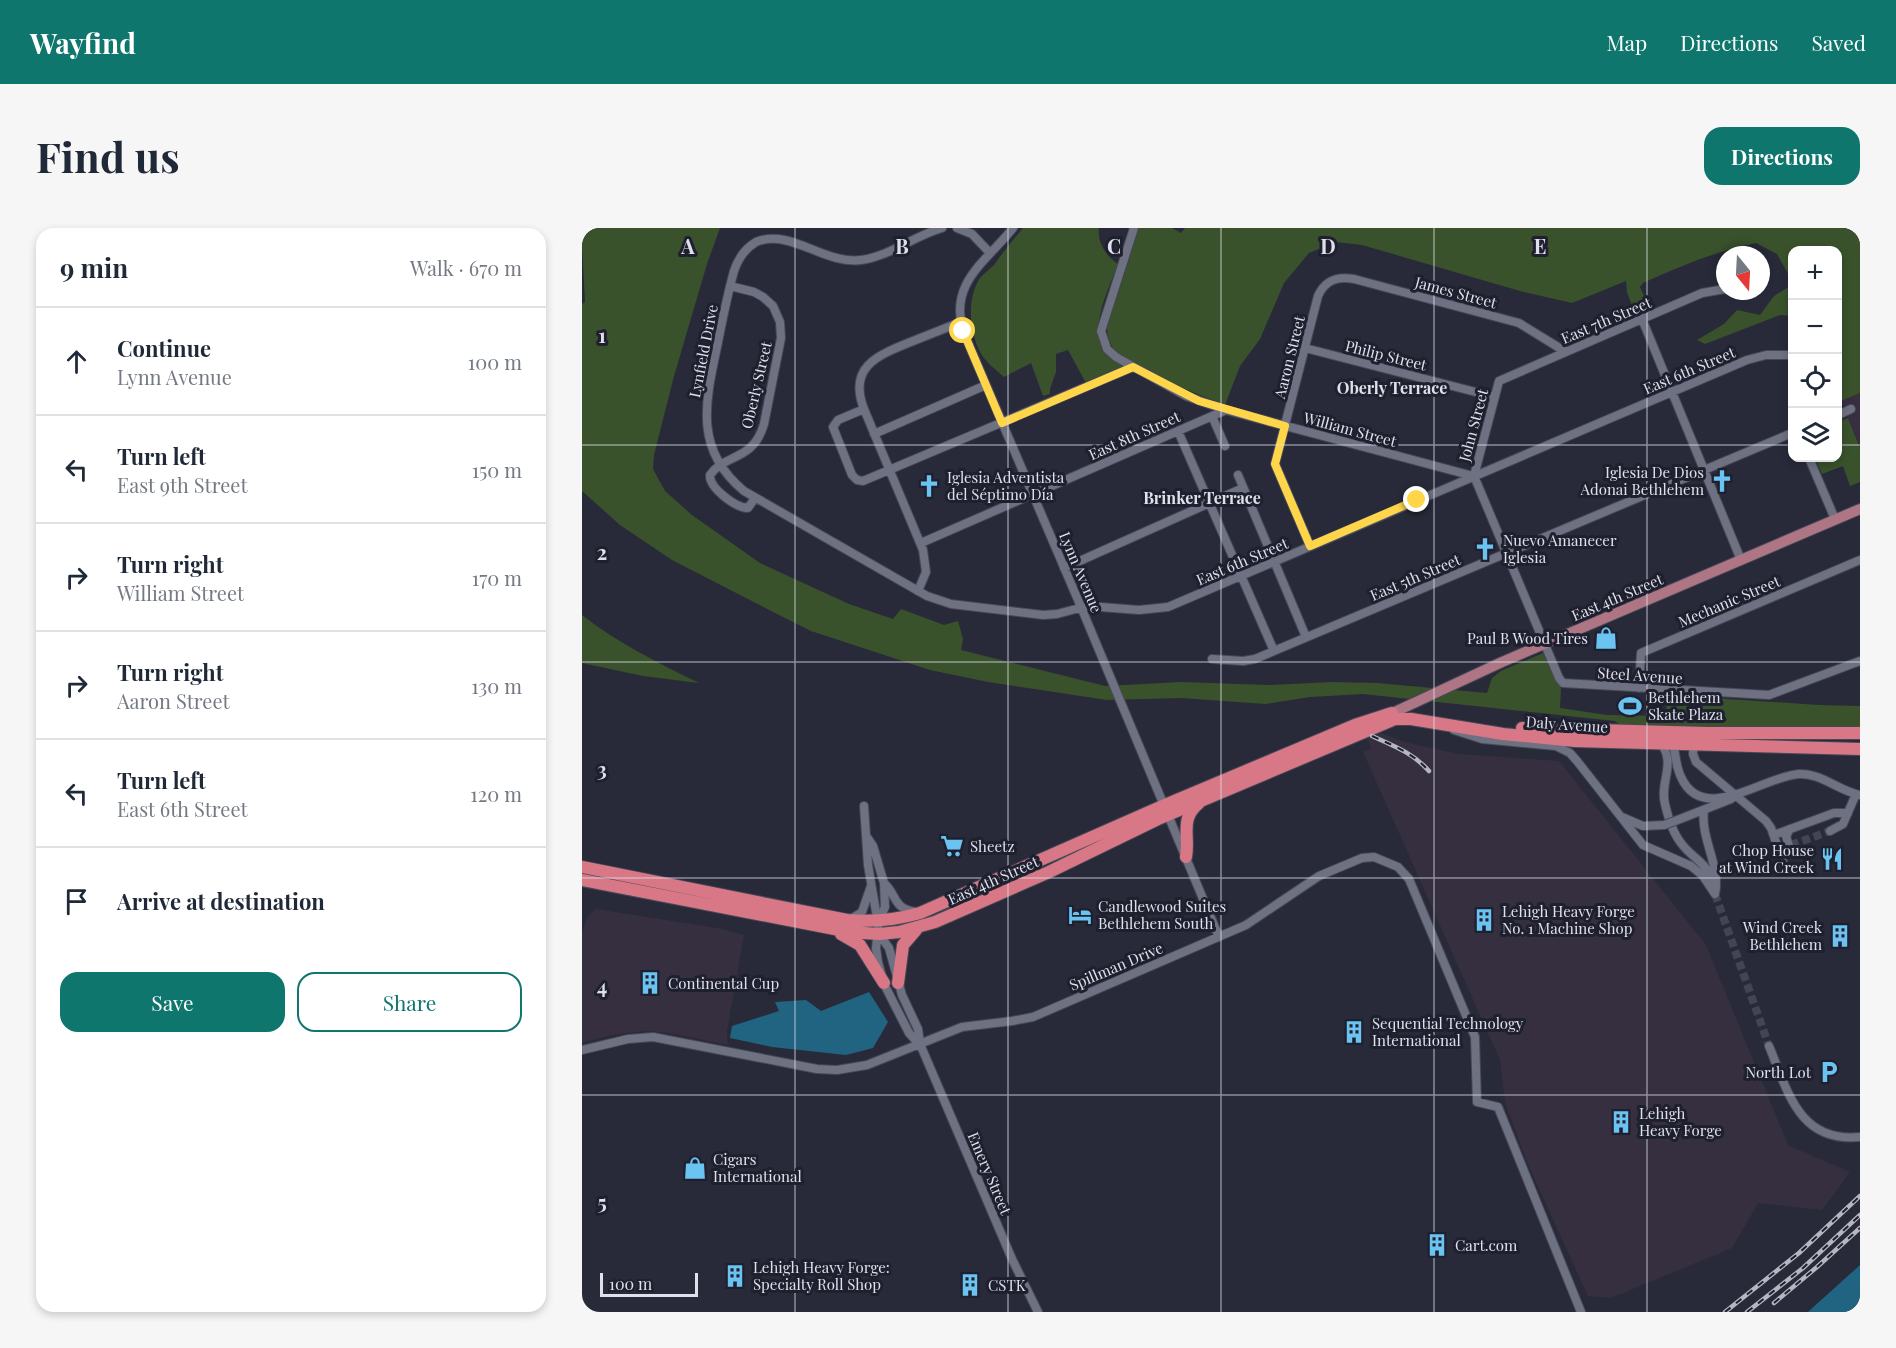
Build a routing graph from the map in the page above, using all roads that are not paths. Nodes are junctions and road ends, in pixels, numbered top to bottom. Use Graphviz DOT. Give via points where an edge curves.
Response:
graph roads {
  1 [pos="942,228"];
  2 [pos="957,228"];
  3 [pos="1013,228"];
  4 [pos="1134,228"];
  5 [pos="990,253"];
  6 [pos="1332,280"];
  7 [pos="730,286"];
  8 [pos="1716,291"];
  9 [pos="1642,319"];
  10 [pos="961,322"];
  11 [pos="1305,348"];
  12 [pos="1566,352"];
  13 [pos="1788,355"];
  14 [pos="1133,367"];
  15 [pos="1499,381"];
  16 [pos="986,385"];
  17 [pos="1672,392"];
  18 [pos="1495,397"];
  19 [pos="864,409"];
  20 [pos="1851,409"];
  21 [pos="1226,410"];
  22 [pos="1842,413"];
  23 [pos="1212,416"];
  24 [pos="1002,423"];
  25 [pos="1285,426"];
  26 [pos="1178,431"];
  27 [pos="874,434"];
  28 [pos="1788,436"];
  29 [pos="1225,446"];
  30 [pos="1811,462"];
  31 [pos="721,465"];
  32 [pos="890,471"];
  33 [pos="1704,471"];
  34 [pos="1238,475"];
  35 [pos="1474,476"];
  36 [pos="1243,488"];
  37 [pos="1033,494"];
  38 [pos="755,498"];
  39 [pos="1210,503"];
  40 [pos="1860,509"];
  41 [pos="1835,519"];
  42 [pos="921,543"];
  43 [pos="1310,546"];
  44 [pos="1506,554"];
  45 [pos="1741,560"];
  46 [pos="1860,560"];
  47 [pos="1275,562"];
  48 [pos="1064,568"];
  49 [pos="1242,576"];
  50 [pos="920,592"];
  51 [pos="1081,607"];
  52 [pos="1306,637"];
  53 [pos="1544,644"];
  54 [pos="1274,651"];
  55 [pos="1212,659"];
  56 [pos="1860,661"];
  57 [pos="1639,688"];
  58 [pos="1384,719"];
  59 [pos="1431,722"];
  60 [pos="1354,730"];
  61 [pos="1707,733"];
  62 [pos="1860,733"];
  63 [pos="1666,740"];
  64 [pos="1693,745"];
  65 [pos="1860,749"];
  66 [pos="1736,795"];
  67 [pos="1858,795"];
  68 [pos="1207,797"];
  69 [pos="864,806"];
  70 [pos="1167,809"];
  71 [pos="1616,810"];
  72 [pos="1704,810"];
  73 [pos="1848,813"];
  74 [pos="1790,829"];
  75 [pos="1830,831"];
  76 [pos="1774,835"];
  77 [pos="867,837"];
  78 [pos="1790,845"];
  79 [pos="1779,850"];
  80 [pos="1186,857"];
  81 [pos="582,867"];
  82 [pos="582,880"];
  83 [pos="884,883"];
  84 [pos="872,886"];
  85 [pos="1713,891"];
  86 [pos="920,913"];
  87 [pos="847,920"];
  88 [pos="879,920"];
  89 [pos="823,927"];
  90 [pos="919,927"];
  91 [pos="879,934"];
  92 [pos="1219,937"];
  93 [pos="884,983"];
  94 [pos="898,983"];
  95 [pos="920,1044"];
  96 [pos="1769,1046"];
  97 [pos="582,1050"];
  98 [pos="1860,1137"];
  99 [pos="1038,1312"];
  100 [pos="1581,1312"];
  1 -- 7 [label="street, Lynfield Drive" via="877,256 858,260 840,259 786,237 772,236 757,241 742,253"];
  2 -- 5 [label="street" via="972,234"];
  3 -- 5 [label="street, Lynn Avenue"];
  4 -- 14 [label="street, William Street" via="1101,331 1107,349"];
  5 -- 10 [label="street, Lynn Avenue" via="964,286"];
  6 -- 11 [label="street, Aaron Street" via="1318,296"];
  6 -- 12 [label="street, James Street" via="1354,279 1512,321"];
  7 -- 31 [label="street, Lynfield Drive" via="706,403 708,435"];
  7 -- 31 [label="street, Oberly Street" via="754,292 770,303 782,334 760,435 747,451"];
  8 -- 9 [label="street, East 7th Street"];
  9 -- 12 [label="street, East 7th Street"];
  9 -- 17 [label="street"];
  10 -- 16 [label="street, Lynn Avenue"];
  10 -- 19 [label="street" via="873,359 860,380"];
  11 -- 18 [label="street, Philip Street"];
  11 -- 25 [label="street, Aaron Street"];
  12 -- 15 [label="street, East 7th Street"];
  13 -- 17 [label="street, East 6th Street" via="1753,358"];
  14 -- 21 [label="street, William Street" via="1186,396"];
  14 -- 24 [label="street"];
  15 -- 18 [label="street, John Street"];
  16 -- 24 [label="street, Lynn Avenue"];
  16 -- 27 [label="street"];
  17 -- 33 [label="street"];
  17 -- 35 [label="street, East 6th Street"];
  18 -- 35 [label="street, John Street"];
  19 -- 27 [label="street"];
  19 -- 32 [label="street" via="838,420 833,427 851,472 862,481"];
  20 -- 22 [label="street"];
  21 -- 23 [label="street, East 8th Street"];
  21 -- 25 [label="street, William Street"];
  23 -- 26 [label="street, East 8th Street"];
  23 -- 29 [label="street"];
  24 -- 32 [label="street"];
  24 -- 37 [label="street, Lynn Avenue"];
  25 -- 35 [label="street, William Street"];
  25 -- 43 [label="street, Aaron Street" via="1275,464"];
  26 -- 37 [label="street, East 8th Street"];
  26 -- 39 [label="street"];
  27 -- 32 [label="street"];
  28 -- 33 [label="street, East 5th Street"];
  30 -- 41 [label="street"];
  31 -- 38 [label="street, Lynfield Drive" via="734,482"];
  31 -- 38 [label="street" via="710,476 714,488 743,508 748,508"];
  32 -- 42 [label="street"];
  33 -- 44 [label="street, East 5th Street"];
  33 -- 45 [label="street"];
  34 -- 36 [label="street"];
  35 -- 43 [label="street, East 6th Street"];
  35 -- 44 [label="street"];
  36 -- 39 [label="street"];
  36 -- 47 [label="street"];
  37 -- 42 [label="street, East 8th Street"];
  37 -- 48 [label="street, Lynn Avenue"];
  38 -- 50 [label="street, Lynfield Drive"];
  39 -- 48 [label="street"];
  39 -- 49 [label="street"];
  40 -- 41 [label="main road, East 4th Street"];
  41 -- 45 [label="main road, East 4th Street"];
  42 -- 50 [label="street" via="926,572"];
  43 -- 47 [label="street, East 6th Street"];
  44 -- 52 [label="street, East 5th Street"];
  44 -- 53 [label="street"];
  45 -- 53 [label="main road, East 4th Street"];
  46 -- 57 [label="street, Mechanic Street" via="1641,653"];
  47 -- 49 [label="street, East 6th Street"];
  47 -- 52 [label="street"];
  48 -- 51 [label="street, Lynn Avenue"];
  49 -- 51 [label="street, East 6th Street" via="1155,610"];
  49 -- 54 [label="street"];
  50 -- 51 [label="street, East 6th Street" via="951,604 1043,615"];
  51 -- 70 [label="street, Lynn Avenue"];
  52 -- 54 [label="street, East 5th Street"];
  53 -- 57 [label="street, Steel Avenue" via="1563,683"];
  53 -- 58 [label="main road, East 4th Street" via="1416,700"];
  54 -- 55 [label="street, East 5th Street" via="1249,661"];
  56 -- 57 [label="street, Steel Avenue" via="1769,695"];
  58 -- 59 [label="highway, Daly Avenue"];
  58 -- 60 [label="highway, East 4th Street"];
  58 -- 60 [label="highway, East 4th Street" via="1369,729"];
  58 -- 63 [label="highway, Daly Avenue" via="1410,712 1496,725 1642,731"];
  59 -- 63 [label="highway, Daly Avenue" via="1551,739"];
  59 -- 71 [label="street" via="1482,739 1560,748 1577,761"];
  60 -- 68 [label="highway, East 4th Street"];
  60 -- 70 [label="highway, East 4th Street" via="1340,732"];
  61 -- 62 [label="highway, Daly Avenue"];
  61 -- 63 [label="highway, Daly Avenue"];
  61 -- 64 [label="street" via="1695,739"];
  63 -- 64 [label="highway, Daly Avenue"];
  63 -- 66 [label="street" via="1690,789 1711,798"];
  63 -- 85 [label="street" via="1664,800 1681,844 1706,867 1713,880"];
  64 -- 65 [label="highway, Daly Avenue"];
  64 -- 66 [label="street" via="1696,762"];
  66 -- 67 [label="street" via="1800,774"];
  66 -- 72 [label="street"];
  66 -- 76 [label="street" via="1766,821"];
  67 -- 73 [label="street"];
  68 -- 70 [label="highway, East 4th Street"];
  68 -- 80 [label="highway" via="1189,816"];
  69 -- 77 [label="street, Emery Street"];
  70 -- 80 [label="street, Lynn Avenue"];
  70 -- 86 [label="highway, East 4th Street"];
  70 -- 90 [label="highway, East 4th Street" via="1049,872"];
  71 -- 72 [label="street, bridge" via="1634,824 1650,827"];
  71 -- 85 [label="street" via="1643,845 1691,866"];
  72 -- 85 [label="street" via="1716,879"];
  73 -- 74 [label="street" via="1833,813"];
  73 -- 75 [label="street" via="1843,824"];
  74 -- 76 [label="street"];
  74 -- 78 [label="street" via="1786,836"];
  76 -- 79 [label="street"];
  77 -- 83 [label="street, Emery Street"];
  77 -- 84 [label="street, Emery Street"];
  78 -- 79 [label="street"];
  78 -- 79 [label="street" via="1784,863"];
  80 -- 92 [label="street, Lynn Avenue"];
  81 -- 87 [label="highway, East 4th Street"];
  82 -- 89 [label="highway, East 4th Street"];
  83 -- 86 [label="street" via="898,905"];
  83 -- 88 [label="street, Emery Street" via="885,907"];
  84 -- 87 [label="street" via="862,912"];
  84 -- 88 [label="street, Emery Street"];
  86 -- 88 [label="highway, East 4th Street"];
  87 -- 88 [label="highway, East 4th Street"];
  88 -- 91 [label="street, Emery Street"];
  89 -- 91 [label="highway, East 4th Street"];
  89 -- 93 [label="highway" via="860,945"];
  90 -- 91 [label="highway, East 4th Street"];
  90 -- 94 [label="highway" via="903,945"];
  91 -- 93 [label="street, Emery Street" via="876,948"];
  91 -- 94 [label="street, Emery Street" via="889,948"];
  92 -- 95 [label="street, Spillman Drive" via="1033,1017 962,1027"];
  92 -- 100 [label="street, Spillman Drive" via="1246,925 1319,876 1362,858 1374,857 1398,867 1409,879 1475,1037 1477,1102 1498,1107"];
  93 -- 95 [label="street, Emery Street" via="909,1033"];
  94 -- 95 [label="street, Emery Street" via="918,1029"];
  95 -- 97 [label="street, Spillman Drive" via="867,1065 837,1070 653,1037 628,1038"];
  95 -- 99 [label="street, Emery Street"];
  96 -- 98 [label="street" via="1793,1104 1803,1118 1824,1133"];
}
